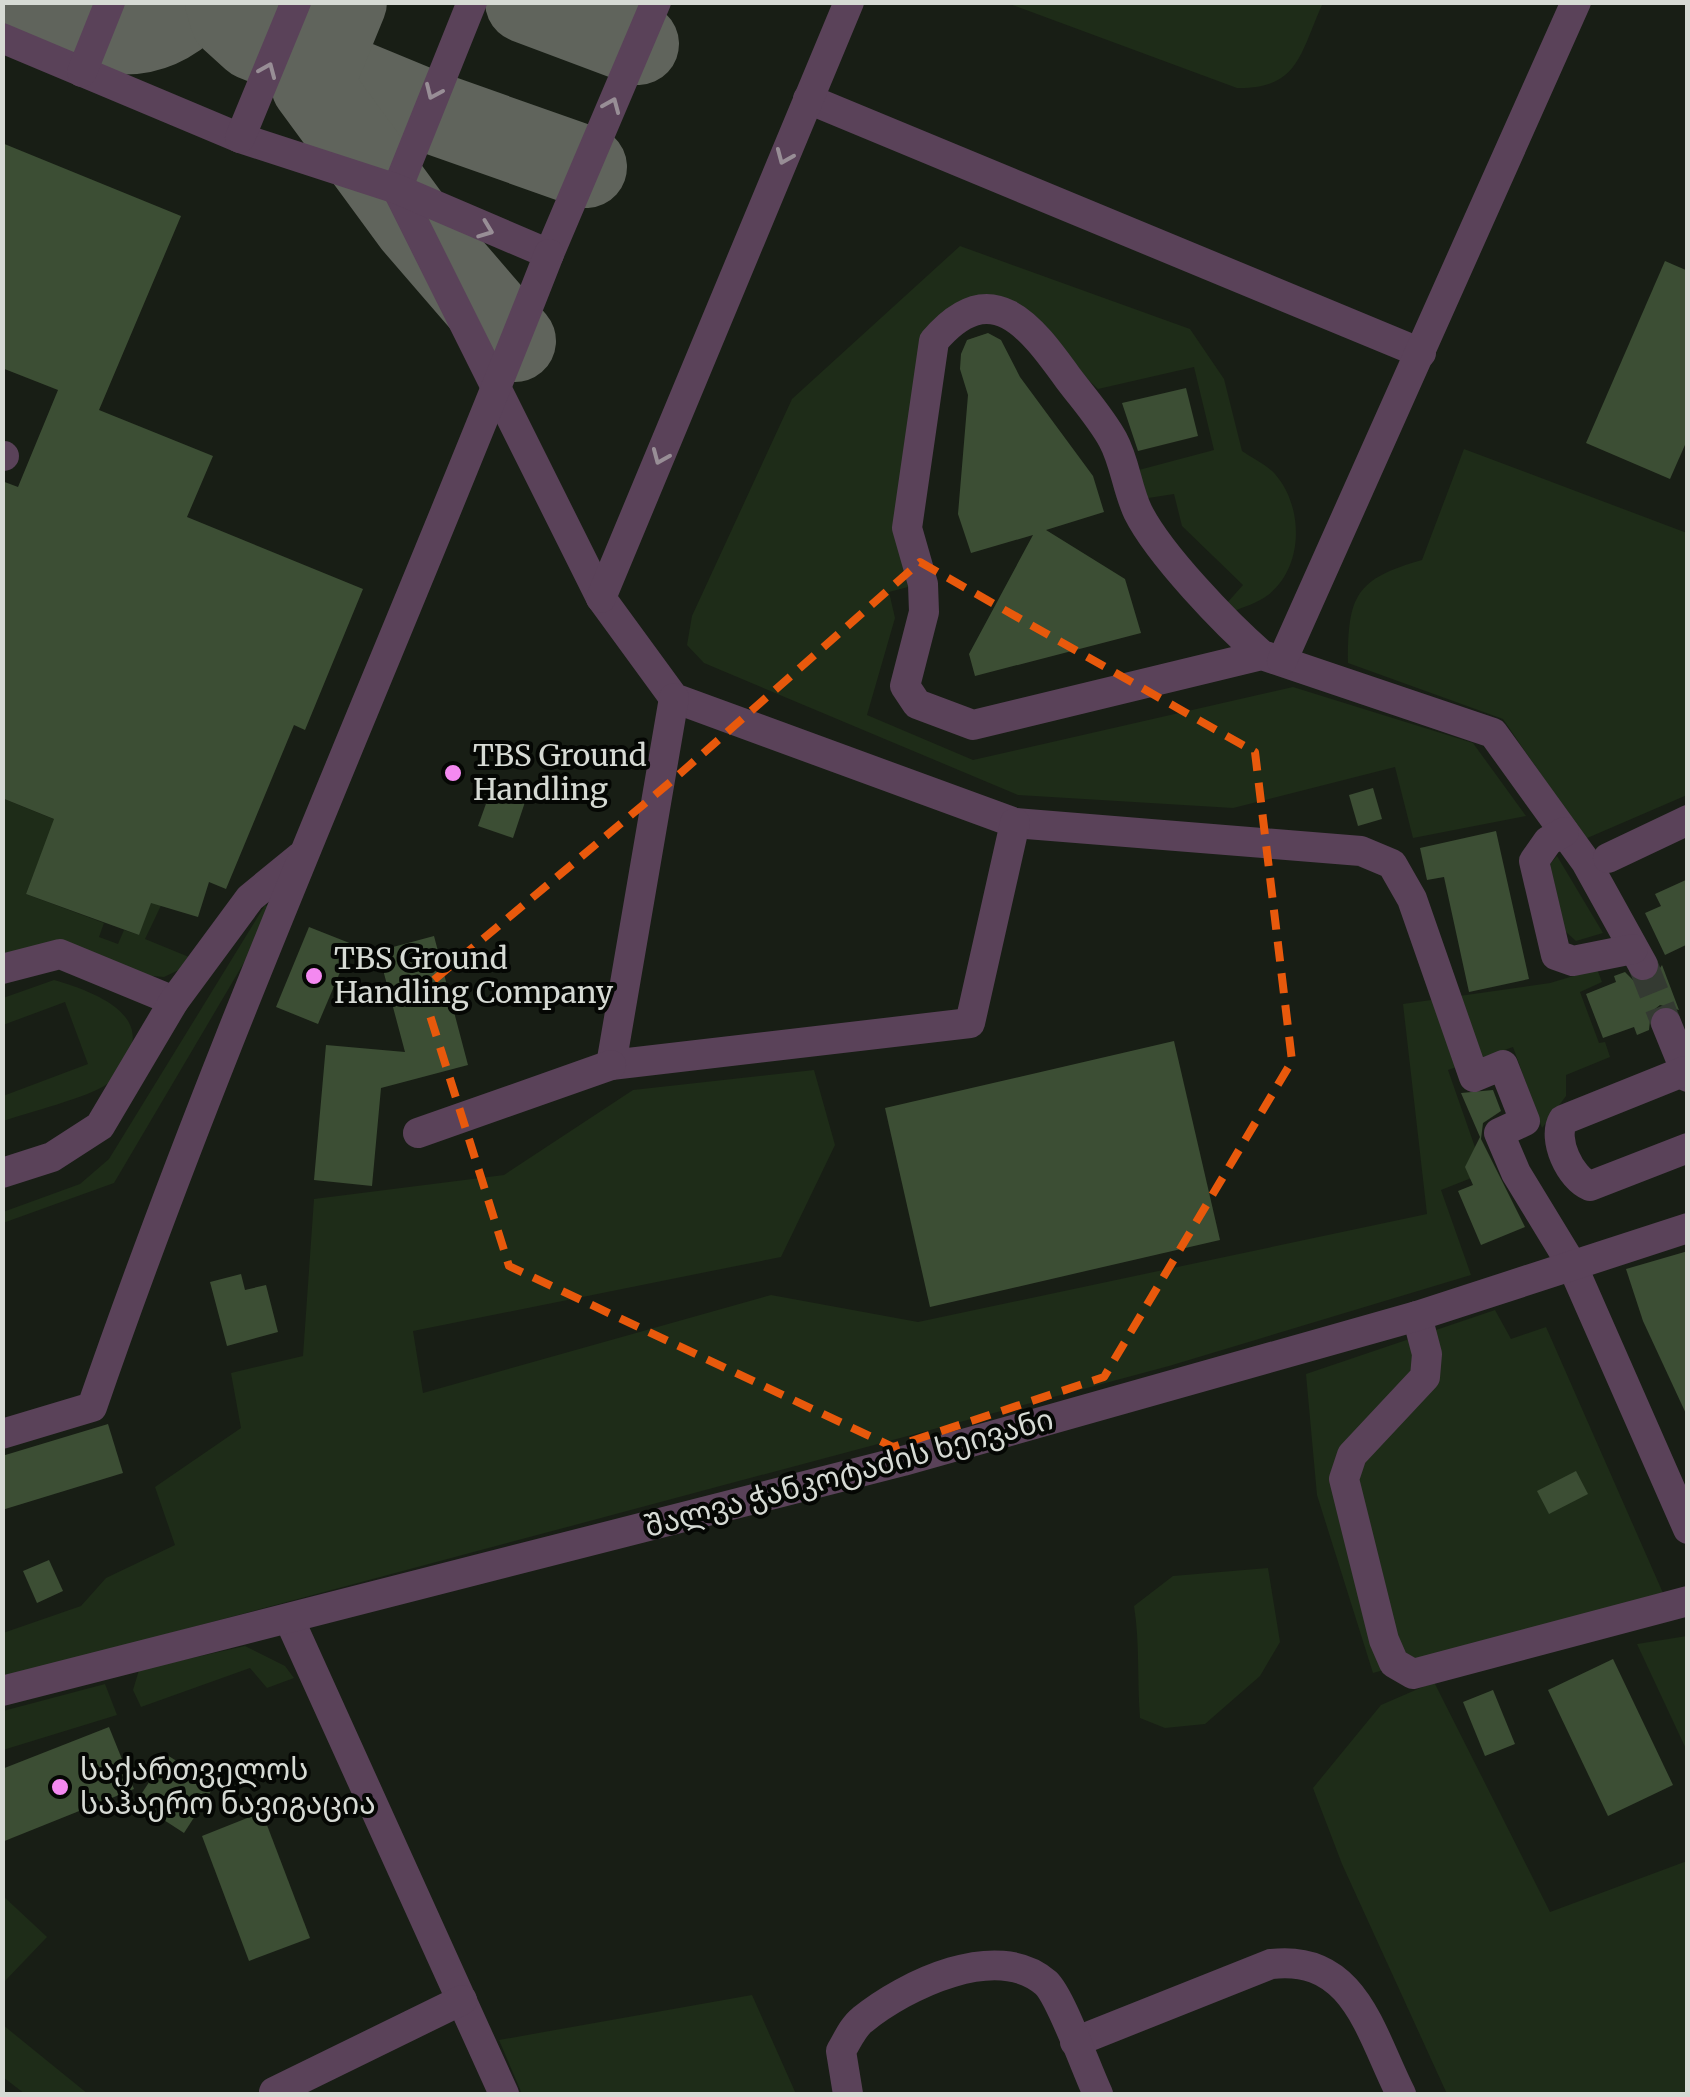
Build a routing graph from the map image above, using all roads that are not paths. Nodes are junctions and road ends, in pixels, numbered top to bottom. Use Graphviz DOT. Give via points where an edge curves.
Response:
graph roads {
  1 [pos="110,2"];
  2 [pos="296,2"];
  3 [pos="472,2"];
  4 [pos="656,2"];
  5 [pos="848,2"];
  6 [pos="1576,2"];
  7 [pos="2,38"];
  8 [pos="82,72"];
  9 [pos="808,99"];
  10 [pos="240,138"];
  11 [pos="397,189"];
  12 [pos="549,254"];
  13 [pos="1421,353"];
  14 [pos="494,391"];
  15 [pos="601,598"];
  16 [pos="1272,658"];
  17 [pos="674,698"];
  18 [pos="1688,820"];
  19 [pos="1014,823"];
  20 [pos="1564,832"];
  21 [pos="304,854"];
  22 [pos="1608,858"];
  23 [pos="2,969"];
  24 [pos="174,1001"];
  25 [pos="1666,1023"];
  26 [pos="610,1065"];
  27 [pos="1686,1074"];
  28 [pos="418,1132"];
  29 [pos="1688,1148"];
  30 [pos="2,1173"];
  31 [pos="1688,1228"];
  32 [pos="1572,1265"];
  33 [pos="1417,1316"];
  34 [pos="2,1434"];
  35 [pos="1676,1469"];
  36 [pos="1688,1528"];
  37 [pos="1688,1601"];
  38 [pos="290,1621"];
  39 [pos="2,1692"];
  40 [pos="462,2000"];
  41 [pos="1075,2042"];
  42 [pos="274,2092"];
  43 [pos="504,2094"];
  44 [pos="848,2094"];
  45 [pos="1098,2094"];
  46 [pos="1400,2094"];
  1 -- 8 [label="street"];
  10 -- 2 [label="street, one-way"];
  3 -- 11 [label="street, one-way"];
  12 -- 4 [label="street, one-way"];
  5 -- 9 [label="street"];
  6 -- 13 [label="street"];
  7 -- 8 [label="street"];
  8 -- 10 [label="street"];
  9 -- 13 [label="street"];
  9 -- 15 [label="street, one-way"];
  10 -- 11 [label="street"];
  11 -- 12 [label="street, one-way"];
  11 -- 14 [label="street"];
  12 -- 14 [label="street"];
  13 -- 16 [label="street"];
  14 -- 15 [label="street"];
  14 -- 21 [label="street"];
  15 -- 17 [label="street"];
  16 -- 16 [label="street" via="972,725 917,704 905,686 924,612 924,584 907,528 934,340 942,331 966,313 1000,310 1029,324 1114,441 1138,514 1222,621"];
  16 -- 20 [label="street" via="1494,733"];
  17 -- 19 [label="street"];
  17 -- 26 [label="street"];
  18 -- 22 [label="street"];
  19 -- 26 [label="street" via="970,1023"];
  19 -- 32 [label="street" via="1361,851 1392,864 1412,900 1474,1077 1503,1065 1525,1121 1500,1132"];
  20 -- 20 [label="street" via="1586,862 1638,957 1556,955 1534,861"];
  21 -- 24 [label="street" via="250,898"];
  21 -- 34 [label="street" via="92,1407"];
  23 -- 24 [label="street" via="60,954"];
  24 -- 30 [label="street" via="100,1126 52,1157"];
  25 -- 27 [label="street"];
  26 -- 28 [label="street"];
  27 -- 29 [label="street" via="1563,1120 1558,1135 1574,1175 1590,1186"];
  31 -- 32 [label="street, შალვა ჭანკოტაძის ხეივანი"];
  32 -- 33 [label="street, შალვა ჭანკოტაძის ხეივანი"];
  32 -- 35 [label="street"];
  33 -- 37 [label="street" via="1427,1354 1424,1377 1352,1455 1344,1479 1394,1663 1413,1674"];
  33 -- 38 [label="street, შალვა ჭანკოტაძის ხეივანი" via="903,1461"];
  35 -- 36 [label="street"];
  38 -- 39 [label="street, შალვა ჭანკოტაძის ხეივანი"];
  38 -- 40 [label="street"];
  40 -- 42 [label="street"];
  40 -- 43 [label="street"];
  41 -- 44 [label="street" via="1049,1985 1026,1969 990,1964 900,1995 858,2022 841,2052"];
  41 -- 45 [label="street"];
  41 -- 46 [label="street" via="1272,1964 1299,1960 1346,1985"];
}
